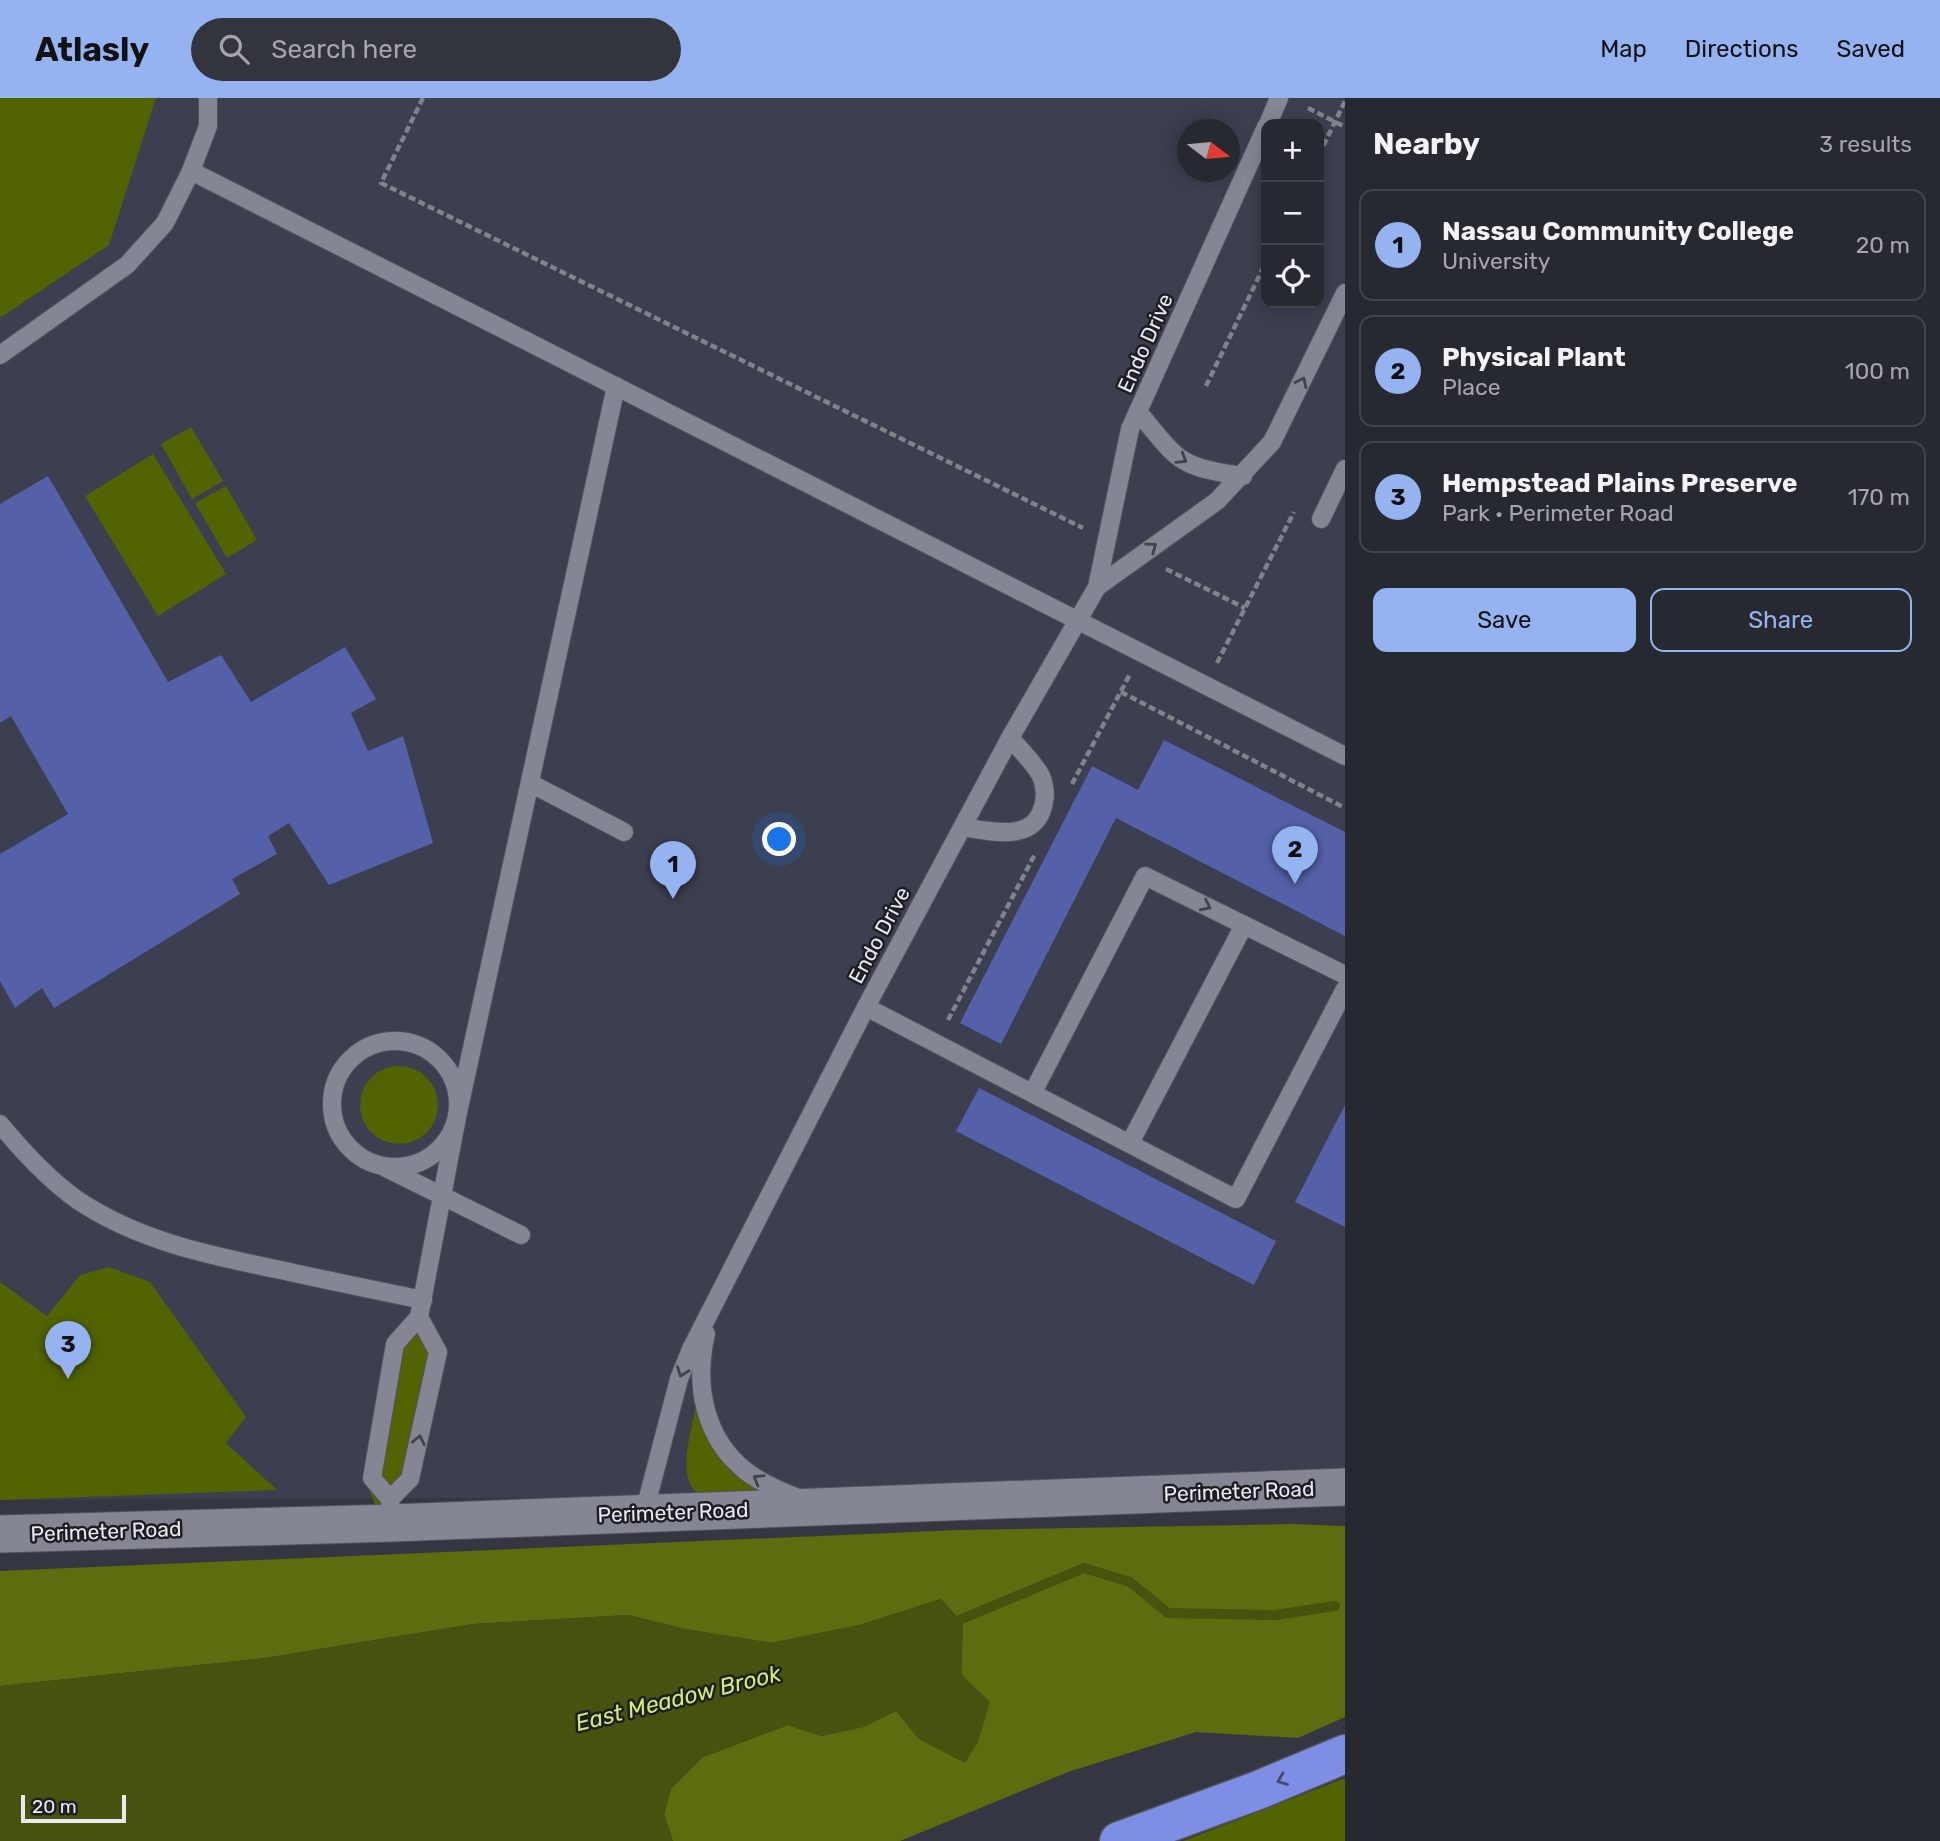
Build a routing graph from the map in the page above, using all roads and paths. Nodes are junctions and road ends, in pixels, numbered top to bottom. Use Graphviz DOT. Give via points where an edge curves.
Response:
graph roads {
  1 [pos="208,98"];
  2 [pos="424,98"];
  3 [pos="1279,98"];
  4 [pos="1345,101"];
  5 [pos="1308,108"];
  6 [pos="1270,119"];
  7 [pos="1335,122"];
  8 [pos="1345,127"];
  9 [pos="1261,139"];
  10 [pos="1324,145"];
  11 [pos="191,171"];
  12 [pos="1261,272"];
  13 [pos="1345,293"];
  14 [pos="0,355"];
  15 [pos="616,386"];
  16 [pos="1206,386"];
  17 [pos="1139,413"];
  18 [pos="1345,469"];
  19 [pos="1243,475"];
  20 [pos="1321,519"];
  21 [pos="1107,540"];
  22 [pos="1140,556"];
  23 [pos="1097,587"];
  24 [pos="1245,608"];
  25 [pos="1078,619"];
  26 [pos="1141,652"];
  27 [pos="1206,685"];
  28 [pos="1121,692"];
  29 [pos="1010,738"];
  30 [pos="1345,757"];
  31 [pos="530,783"];
  32 [pos="1068,792"];
  33 [pos="1345,808"];
  34 [pos="963,827"];
  35 [pos="624,832"];
  36 [pos="1036,852"];
  37 [pos="1244,925"];
  38 [pos="1345,975"];
  39 [pos="1345,989"];
  40 [pos="866,1007"];
  41 [pos="947,1023"];
  42 [pos="1033,1092"];
  43 [pos="457,1116"];
  44 [pos="0,1125"];
  45 [pos="1130,1143"];
  46 [pos="386,1168"];
  47 [pos="441,1195"];
  48 [pos="521,1235"];
  49 [pos="421,1309"];
  50 [pos="712,1310"];
  51 [pos="1345,1487"];
  52 [pos="820,1507"];
  53 [pos="391,1511"];
  54 [pos="644,1513"];
  55 [pos="0,1534"];
  56 [pos="1345,1754"];
  57 [pos="1119,1841"];
  1 -- 11 [label="lane" via="208,126"];
  2 -- 21 [label="path" via="381,183"];
  3 -- 6 [label="lane, Endo Drive"];
  4 -- 7 [label="path"];
  5 -- 7 [label="path"];
  7 -- 8 [label="path"];
  7 -- 10 [label="path"];
  9 -- 17 [label="lane, Endo Drive"];
  11 -- 14 [label="lane" via="165,223 127,265"];
  11 -- 15 [label="lane"];
  12 -- 16 [label="path"];
  19 -- 13 [label="lane, Endo Drive, one-way" via="1272,442"];
  15 -- 25 [label="lane"];
  15 -- 31 [label="lane"];
  17 -- 19 [label="lane, one-way" via="1184,462"];
  17 -- 21 [label="lane, Endo Drive" via="1130,429"];
  18 -- 20 [label="lane"];
  22 -- 19 [label="lane, Endo Drive, one-way" via="1217,501"];
  20 -- 24 [label="path" via="1297,505"];
  21 -- 23 [label="lane, Endo Drive"];
  22 -- 23 [label="lane, Endo Drive"];
  22 -- 24 [label="path"];
  23 -- 25 [label="lane, Endo Drive"];
  24 -- 27 [label="path"];
  25 -- 26 [label="lane"];
  25 -- 29 [label="lane, Endo Drive"];
  26 -- 27 [label="lane"];
  26 -- 28 [label="path"];
  27 -- 30 [label="lane"];
  28 -- 32 [label="path"];
  28 -- 33 [label="path"];
  29 -- 34 [label="lane, Endo Drive"];
  29 -- 34 [label="lane" via="1040,773 1046,796 1042,814 1027,829 998,832"];
  31 -- 35 [label="lane"];
  31 -- 43 [label="lane"];
  34 -- 40 [label="lane, Endo Drive"];
  36 -- 41 [label="path"];
  37 -- 38 [label="lane"];
  42 -- 37 [label="lane, one-way" via="1145,876"];
  37 -- 45 [label="lane"];
  39 -- 45 [label="lane" via="1236,1199"];
  40 -- 42 [label="lane"];
  40 -- 50 [label="lane, Endo Drive"];
  42 -- 45 [label="lane"];
  43 -- 46 [label="lane" via="450,1136 436,1153 418,1164"];
  43 -- 46 [label="lane" via="453,1078 427,1049 387,1041 367,1047 349,1060 337,1077 331,1099 333,1120 356,1156"];
  43 -- 47 [label="lane"];
  44 -- 49 [label="lane" via="30,1160 76,1199 150,1238"];
  46 -- 47 [label="lane"];
  47 -- 48 [label="lane"];
  47 -- 49 [label="lane"];
  53 -- 49 [label="lane, one-way" via="410,1479 438,1352"];
  49 -- 53 [label="lane" via="395,1344 372,1478"];
  52 -- 50 [label="lane, Endo Drive, one-way" via="748,1473 728,1455 715,1433 700,1385"];
  50 -- 54 [label="lane, Endo Drive, one-way" via="679,1379"];
  51 -- 52 [label="street, Perimeter Road"];
  52 -- 54 [label="street, Perimeter Road"];
  53 -- 54 [label="street, Perimeter Road"];
  53 -- 55 [label="street, Perimeter Road"];
  56 -- 57 [label="highway, one-way"];
}
